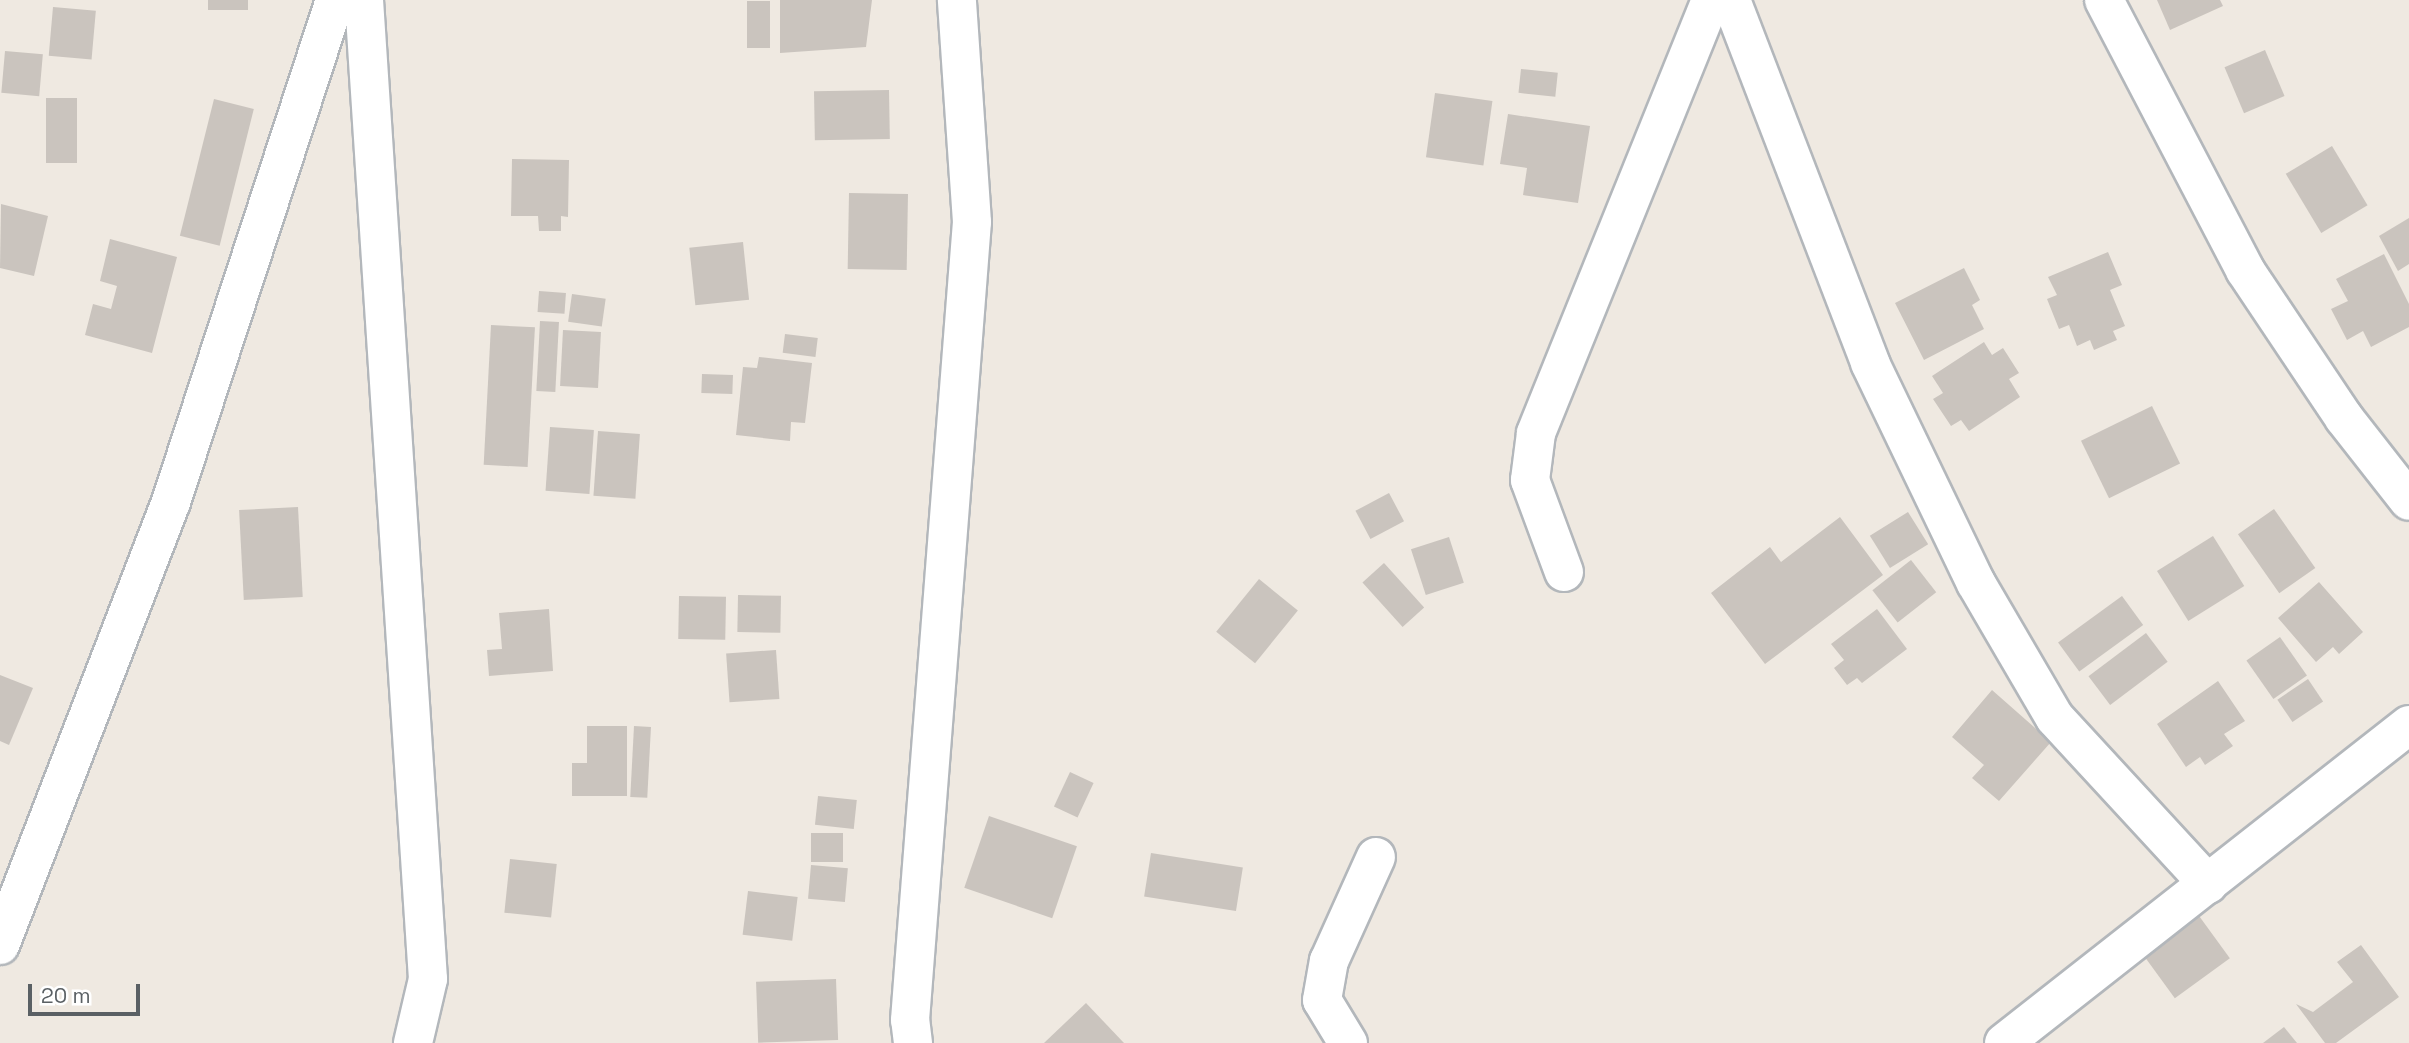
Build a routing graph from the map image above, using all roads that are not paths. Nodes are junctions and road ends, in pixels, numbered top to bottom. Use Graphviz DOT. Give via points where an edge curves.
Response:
graph roads {
  1 [pos="335,0"];
  2 [pos="364,0"];
  3 [pos="957,0"];
  4 [pos="1711,0"];
  5 [pos="1731,0"];
  6 [pos="2104,0"];
  7 [pos="2409,501"];
  8 [pos="1564,572"];
  9 [pos="2409,725"];
  10 [pos="1376,857"];
  11 [pos="2208,884"];
  12 [pos="0,945"];
  13 [pos="428,979"];
  14 [pos="413,1043"];
  15 [pos="441,1043"];
  16 [pos="913,1043"];
  17 [pos="1348,1043"];
  18 [pos="2005,1043"];
  1 -- 12 [label="street" via="171,502"];
  2 -- 13 [label="street"];
  3 -- 16 [label="street" via="972,222 910,1020"];
  4 -- 8 [label="street" via="1536,433 1530,480"];
  5 -- 11 [label="street" via="1870,363 1976,583 2055,718"];
  6 -- 7 [label="street" via="2245,270 2344,418"];
  9 -- 11 [label="street"];
  10 -- 17 [label="street" via="1329,961 1322,1000"];
  11 -- 18 [label="street"];
  13 -- 14 [label="street"];
  13 -- 15 [label="street"];
}
